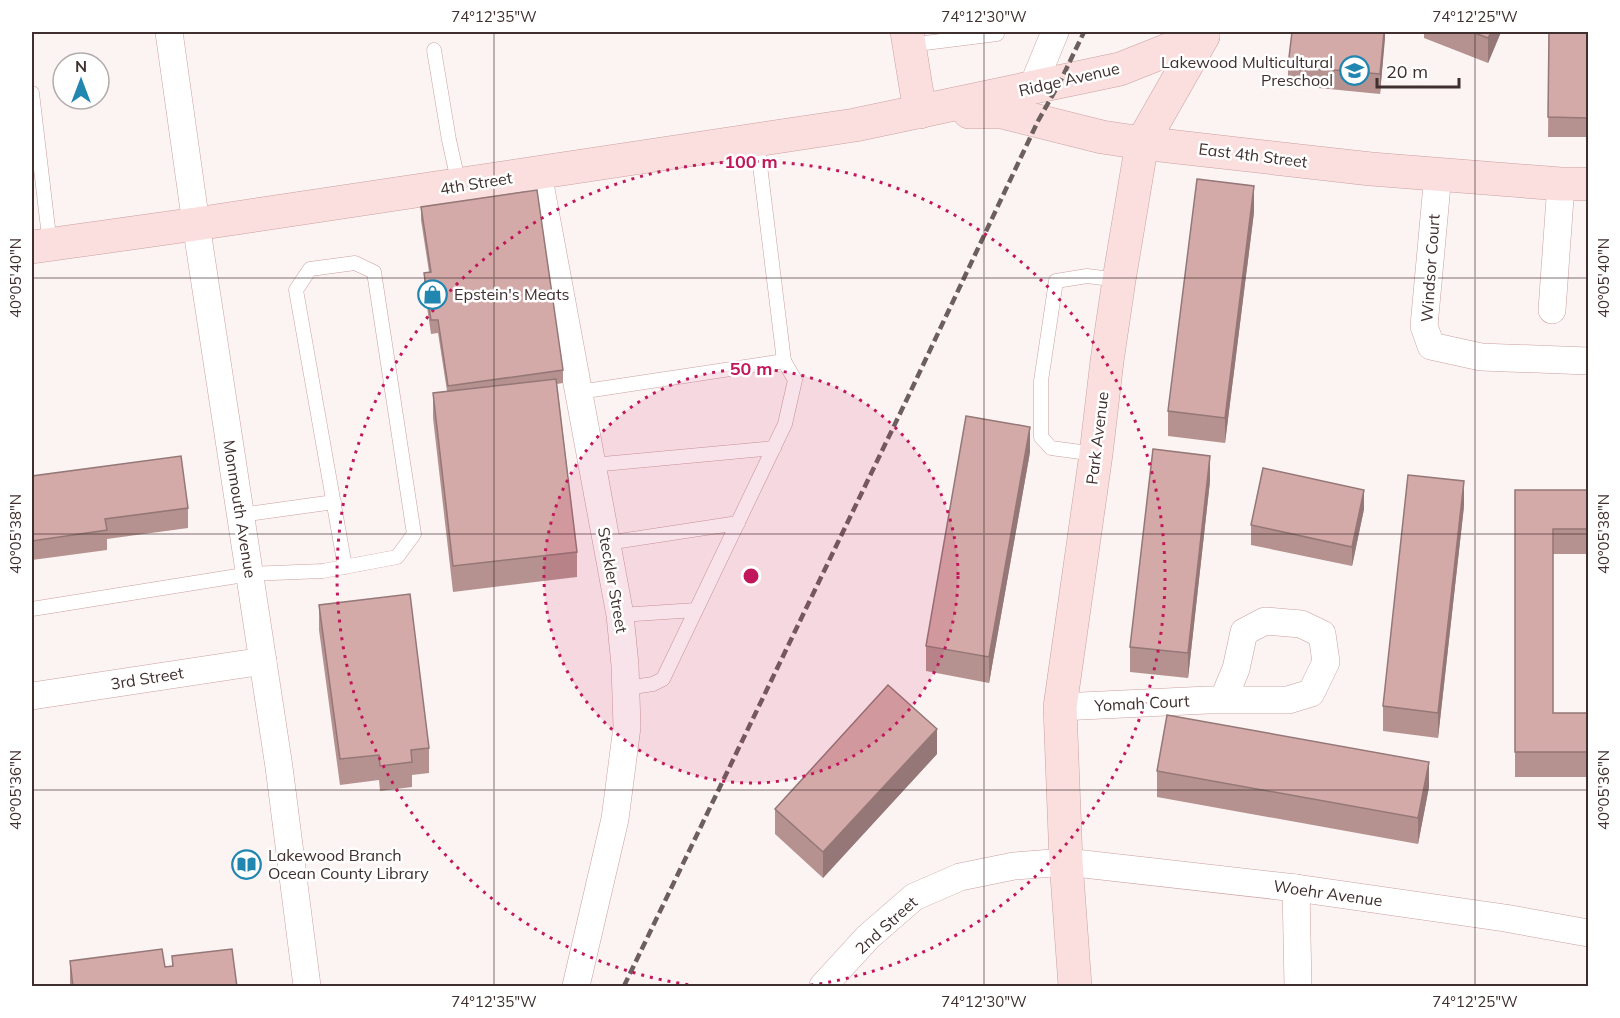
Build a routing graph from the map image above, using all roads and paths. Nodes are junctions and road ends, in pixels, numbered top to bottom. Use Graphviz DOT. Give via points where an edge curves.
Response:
graph roads {
  1 [pos="168,32"];
  2 [pos="1055,32"];
  3 [pos="1207,33"];
  4 [pos="997,34"];
  5 [pos="908,38"];
  6 [pos="434,50"];
  7 [pos="1032,88"];
  8 [pos="32,93"];
  9 [pos="920,112"];
  10 [pos="757,141"];
  11 [pos="1142,142"];
  12 [pos="538,173"];
  13 [pos="1438,174"];
  14 [pos="1574,184"];
  15 [pos="459,185"];
  16 [pos="196,224"];
  17 [pos="41,246"];
  18 [pos="1119,280"];
  19 [pos="1552,310"];
  20 [pos="784,361"];
  21 [pos="1588,361"];
  22 [pos="579,392"];
  23 [pos="774,447"];
  24 [pos="1096,454"];
  25 [pos="592,465"];
  26 [pos="334,502"];
  27 [pos="241,515"];
  28 [pos="738,523"];
  29 [pos="607,543"];
  30 [pos="345,567"];
  31 [pos="250,574"];
  32 [pos="32,609"];
  33 [pos="696,610"];
  34 [pos="620,615"];
  35 [pos="263,660"];
  36 [pos="626,688"];
  37 [pos="32,696"];
  38 [pos="1223,700"];
  39 [pos="1060,707"];
  40 [pos="1065,862"];
  41 [pos="1296,888"];
  42 [pos="1588,933"];
  43 [pos="307,987"];
  44 [pos="576,987"];
  45 [pos="824,987"];
  46 [pos="1075,987"];
  47 [pos="1298,987"];
  1 -- 16 [label="street, Monmouth Avenue"];
  2 -- 7 [label="street"];
  3 -- 7 [label="street, Ridge Avenue" via="1120,69"];
  3 -- 11 [label="street, Park Avenue"];
  4 -- 5 [label="lane"];
  5 -- 9 [label="street"];
  6 -- 15 [label="lane"];
  7 -- 9 [label="street, Ridge Avenue"];
  8 -- 17 [label="lane"];
  9 -- 10 [label="street, 4th Street"];
  9 -- 11 [label="street, East 4th Street" via="1002,112 1102,137"];
  10 -- 12 [label="street, 4th Street"];
  10 -- 20 [label="lane"];
  11 -- 13 [label="street, East 4th Street"];
  11 -- 18 [label="street, Park Avenue"];
  12 -- 15 [label="street, 4th Street"];
  12 -- 22 [label="street, Steckler Street"];
  13 -- 14 [label="street, East 4th Street"];
  13 -- 21 [label="street, Windsor Court" via="1425,326 1431,346 1481,357"];
  14 -- 19 [label="street"];
  15 -- 16 [label="street, 4th Street"];
  16 -- 17 [label="street, 4th Street"];
  16 -- 27 [label="street, Monmouth Avenue"];
  18 -- 24 [label="street, Park Avenue"];
  18 -- 24 [label="lane" via="1087,276 1056,281 1041,381 1041,437 1051,447"];
  20 -- 22 [label="lane"];
  20 -- 23 [label="lane" via="795,380 785,424"];
  22 -- 25 [label="street, Steckler Street"];
  23 -- 25 [label="lane"];
  23 -- 28 [label="lane"];
  24 -- 39 [label="street, Park Avenue"];
  25 -- 29 [label="street, Steckler Street"];
  26 -- 27 [label="lane"];
  26 -- 30 [label="lane"];
  26 -- 30 [label="lane" via="296,290 310,268 355,263 374,272 414,534 397,556"];
  27 -- 31 [label="street, Monmouth Avenue"];
  28 -- 29 [label="lane"];
  28 -- 33 [label="lane"];
  29 -- 34 [label="street, Steckler Street"];
  30 -- 31 [label="lane"];
  31 -- 32 [label="lane"];
  31 -- 35 [label="street, Monmouth Avenue"];
  33 -- 34 [label="lane"];
  33 -- 36 [label="lane" via="663,679"];
  34 -- 36 [label="street, Steckler Street"];
  35 -- 37 [label="street, 3rd Street"];
  35 -- 43 [label="street, Monmouth Avenue"];
  36 -- 44 [label="street, Steckler Street" via="627,727 615,819"];
  38 -- 39 [label="street, Yomah Court"];
  39 -- 40 [label="street, Park Avenue"];
  40 -- 41 [label="street, Woehr Avenue"];
  40 -- 45 [label="street, 2nd Street" via="1014,866 960,877 914,897 868,938"];
  40 -- 46 [label="street, Park Avenue"];
  41 -- 42 [label="street, Woehr Avenue"];
  41 -- 47 [label="street"];
}
